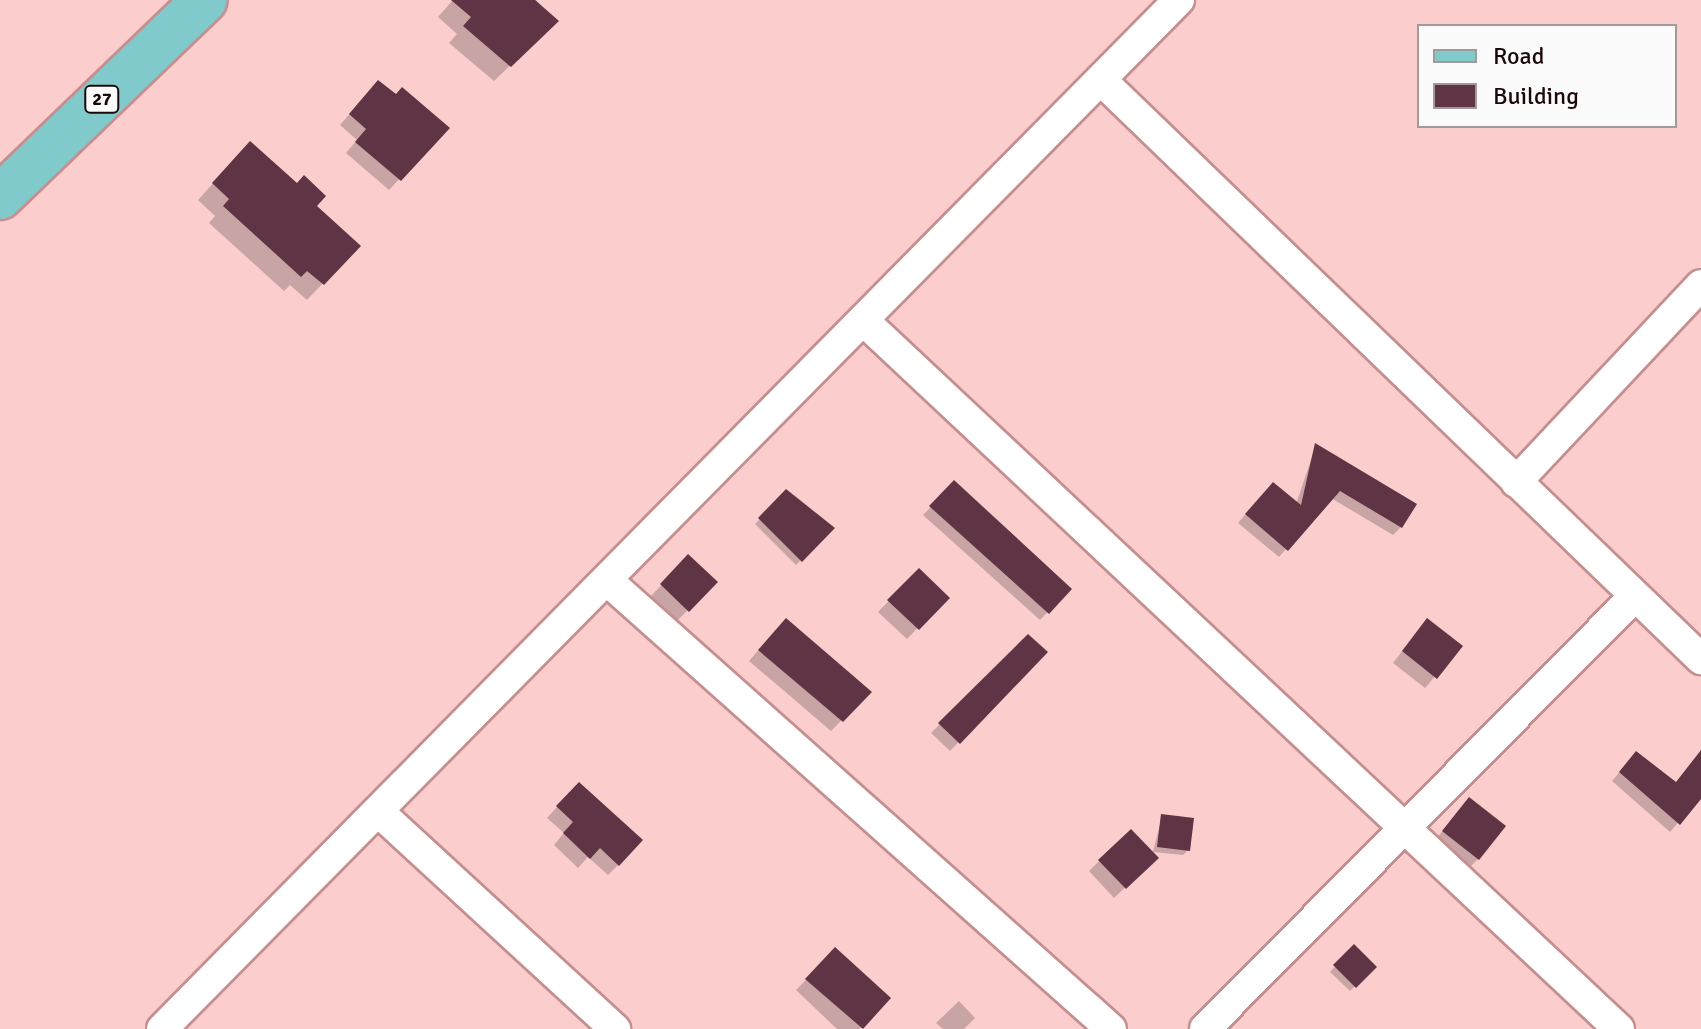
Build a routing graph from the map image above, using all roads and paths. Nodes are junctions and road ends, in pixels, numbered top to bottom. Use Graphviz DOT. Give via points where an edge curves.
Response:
graph roads {
  1 [pos="205,0"];
  2 [pos="1179,0"];
  3 [pos="1101,80"];
  4 [pos="0,197"];
  5 [pos="1701,285"];
  6 [pos="864,321"];
  7 [pos="1516,482"];
  8 [pos="609,582"];
  9 [pos="1634,597"];
  10 [pos="1701,659"];
  11 [pos="379,812"];
  12 [pos="1407,826"];
  13 [pos="162,1029"];
  14 [pos="615,1029"];
  15 [pos="1111,1029"];
  16 [pos="1205,1029"];
  17 [pos="1619,1029"];
  1 -- 4 [label="main road, 27"];
  2 -- 3 [label="street"];
  3 -- 6 [label="street"];
  3 -- 7 [label="street"];
  5 -- 7 [label="street"];
  6 -- 8 [label="street"];
  6 -- 12 [label="street"];
  7 -- 9 [label="street"];
  8 -- 11 [label="street"];
  8 -- 15 [label="street"];
  9 -- 10 [label="street"];
  9 -- 12 [label="street"];
  11 -- 13 [label="street"];
  11 -- 14 [label="street"];
  12 -- 16 [label="street"];
  12 -- 17 [label="street"];
}
